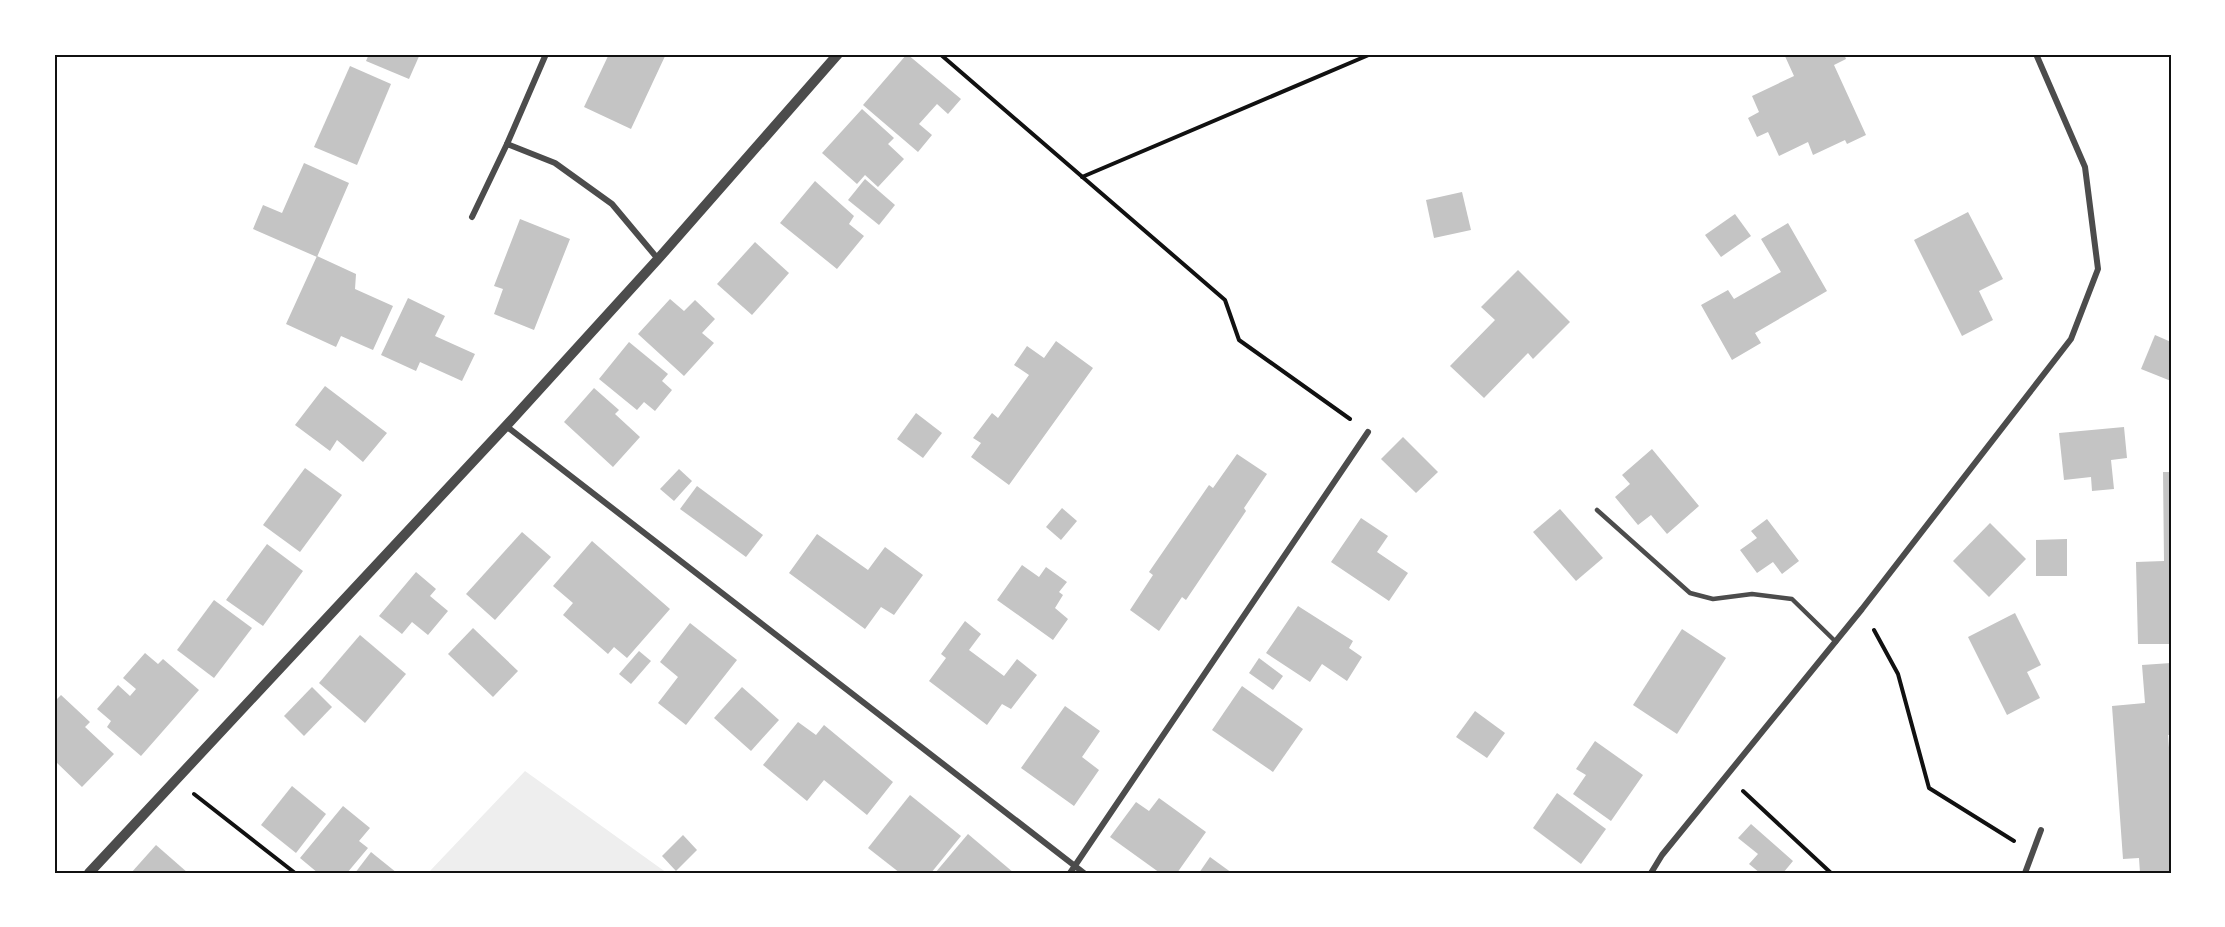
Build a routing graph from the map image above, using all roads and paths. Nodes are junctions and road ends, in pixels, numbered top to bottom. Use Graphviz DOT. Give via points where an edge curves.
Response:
graph roads {
  1 [pos="546,54"];
  2 [pos="838,54"];
  3 [pos="940,54"];
  4 [pos="1371,54"];
  5 [pos="2036,54"];
  6 [pos="507,144"];
  7 [pos="1082,177"];
  8 [pos="472,217"];
  9 [pos="658,259"];
  10 [pos="506,426"];
  11 [pos="1368,432"];
  12 [pos="1597,510"];
  13 [pos="1862,609"];
  14 [pos="1836,642"];
  15 [pos="1727,776"];
  16 [pos="176,780"];
  17 [pos="2041,830"];
  18 [pos="2032,853"];
  19 [pos="1076,866"];
  20 [pos="89,873"];
  21 [pos="295,873"];
  22 [pos="1070,873"];
  23 [pos="1084,873"];
  24 [pos="1651,873"];
  25 [pos="1831,873"];
  26 [pos="2025,873"];
  1 -- 6 [label="street"];
  2 -- 9 [label="street"];
  3 -- 7 [label="path"];
  4 -- 7 [label="path"];
  5 -- 13 [label="street" via="2085,167 2098,269 2071,339"];
  6 -- 8 [label="street"];
  6 -- 9 [label="street" via="555,163 612,204"];
  7 -- 11 [label="path" via="1225,300 1239,340"];
  9 -- 10 [label="street"];
  10 -- 16 [label="street"];
  10 -- 19 [label="street"];
  11 -- 19 [label="street"];
  12 -- 14 [label="lane" via="1690,593 1713,599 1752,594 1792,599"];
  13 -- 14 [label="street"];
  13 -- 18 [label="path" via="1898,674 1929,788"];
  14 -- 15 [label="street"];
  15 -- 24 [label="street"];
  15 -- 25 [label="path"];
  16 -- 20 [label="street"];
  16 -- 21 [label="path"];
  17 -- 18 [label="street"];
  18 -- 26 [label="street"];
  19 -- 22 [label="street"];
  19 -- 23 [label="street"];
}
